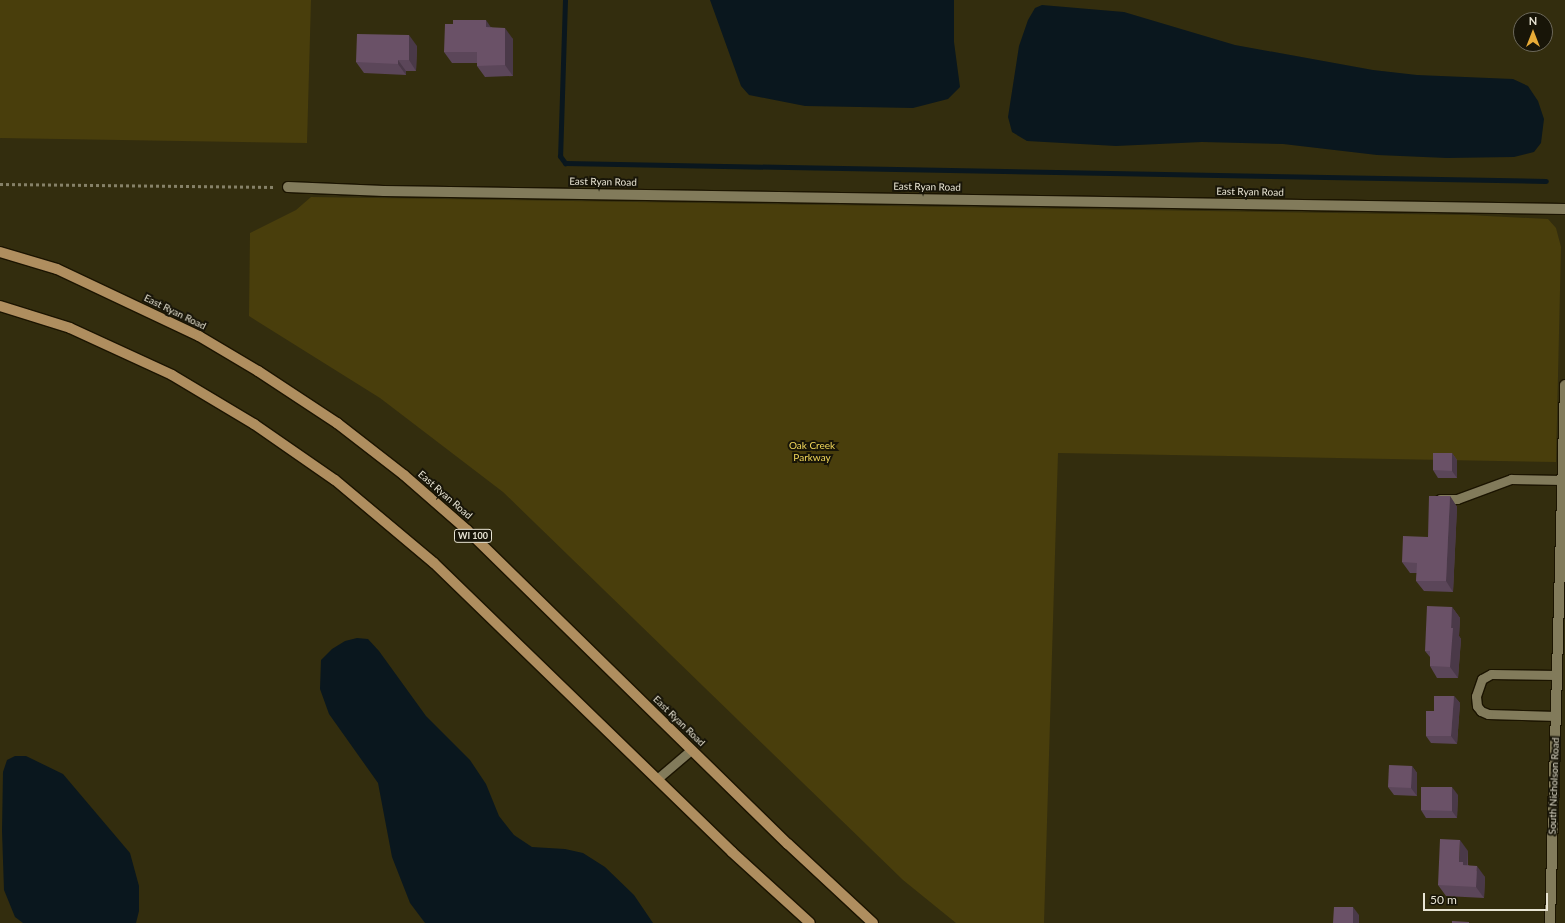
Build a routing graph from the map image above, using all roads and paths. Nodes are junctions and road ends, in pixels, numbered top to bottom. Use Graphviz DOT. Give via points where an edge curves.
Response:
graph roads {
  1 [pos="0,184"];
  2 [pos="288,187"];
  3 [pos="1565,209"];
  4 [pos="0,252"];
  5 [pos="0,306"];
  6 [pos="1565,385"];
  7 [pos="1562,480"];
  8 [pos="1436,499"];
  9 [pos="1557,675"];
  10 [pos="1556,716"];
  11 [pos="691,750"];
  12 [pos="657,780"];
  13 [pos="810,923"];
  14 [pos="874,923"];
  15 [pos="1550,923"];
  1 -- 2 [label="path"];
  2 -- 3 [label="street, East Ryan Road" via="384,191"];
  4 -- 11 [label="main road, East Ryan Road / WI 100" via="57,268 199,336 337,423 404,475 467,530"];
  5 -- 12 [label="main road" via="70,328 172,375 254,424 335,480 434,563"];
  6 -- 7 [label="street, South Nicholson Road"];
  7 -- 8 [label="lane" via="1511,479 1457,499"];
  7 -- 9 [label="street, South Nicholson Road"];
  9 -- 10 [label="street, South Nicholson Road"];
  9 -- 10 [label="lane" via="1490,674 1482,679 1476,696 1477,706 1488,714"];
  10 -- 15 [label="street, South Nicholson Road"];
  11 -- 12 [label="lane"];
  11 -- 14 [label="main road, East Ryan Road / WI 100"];
  12 -- 13 [label="main road"];
}
